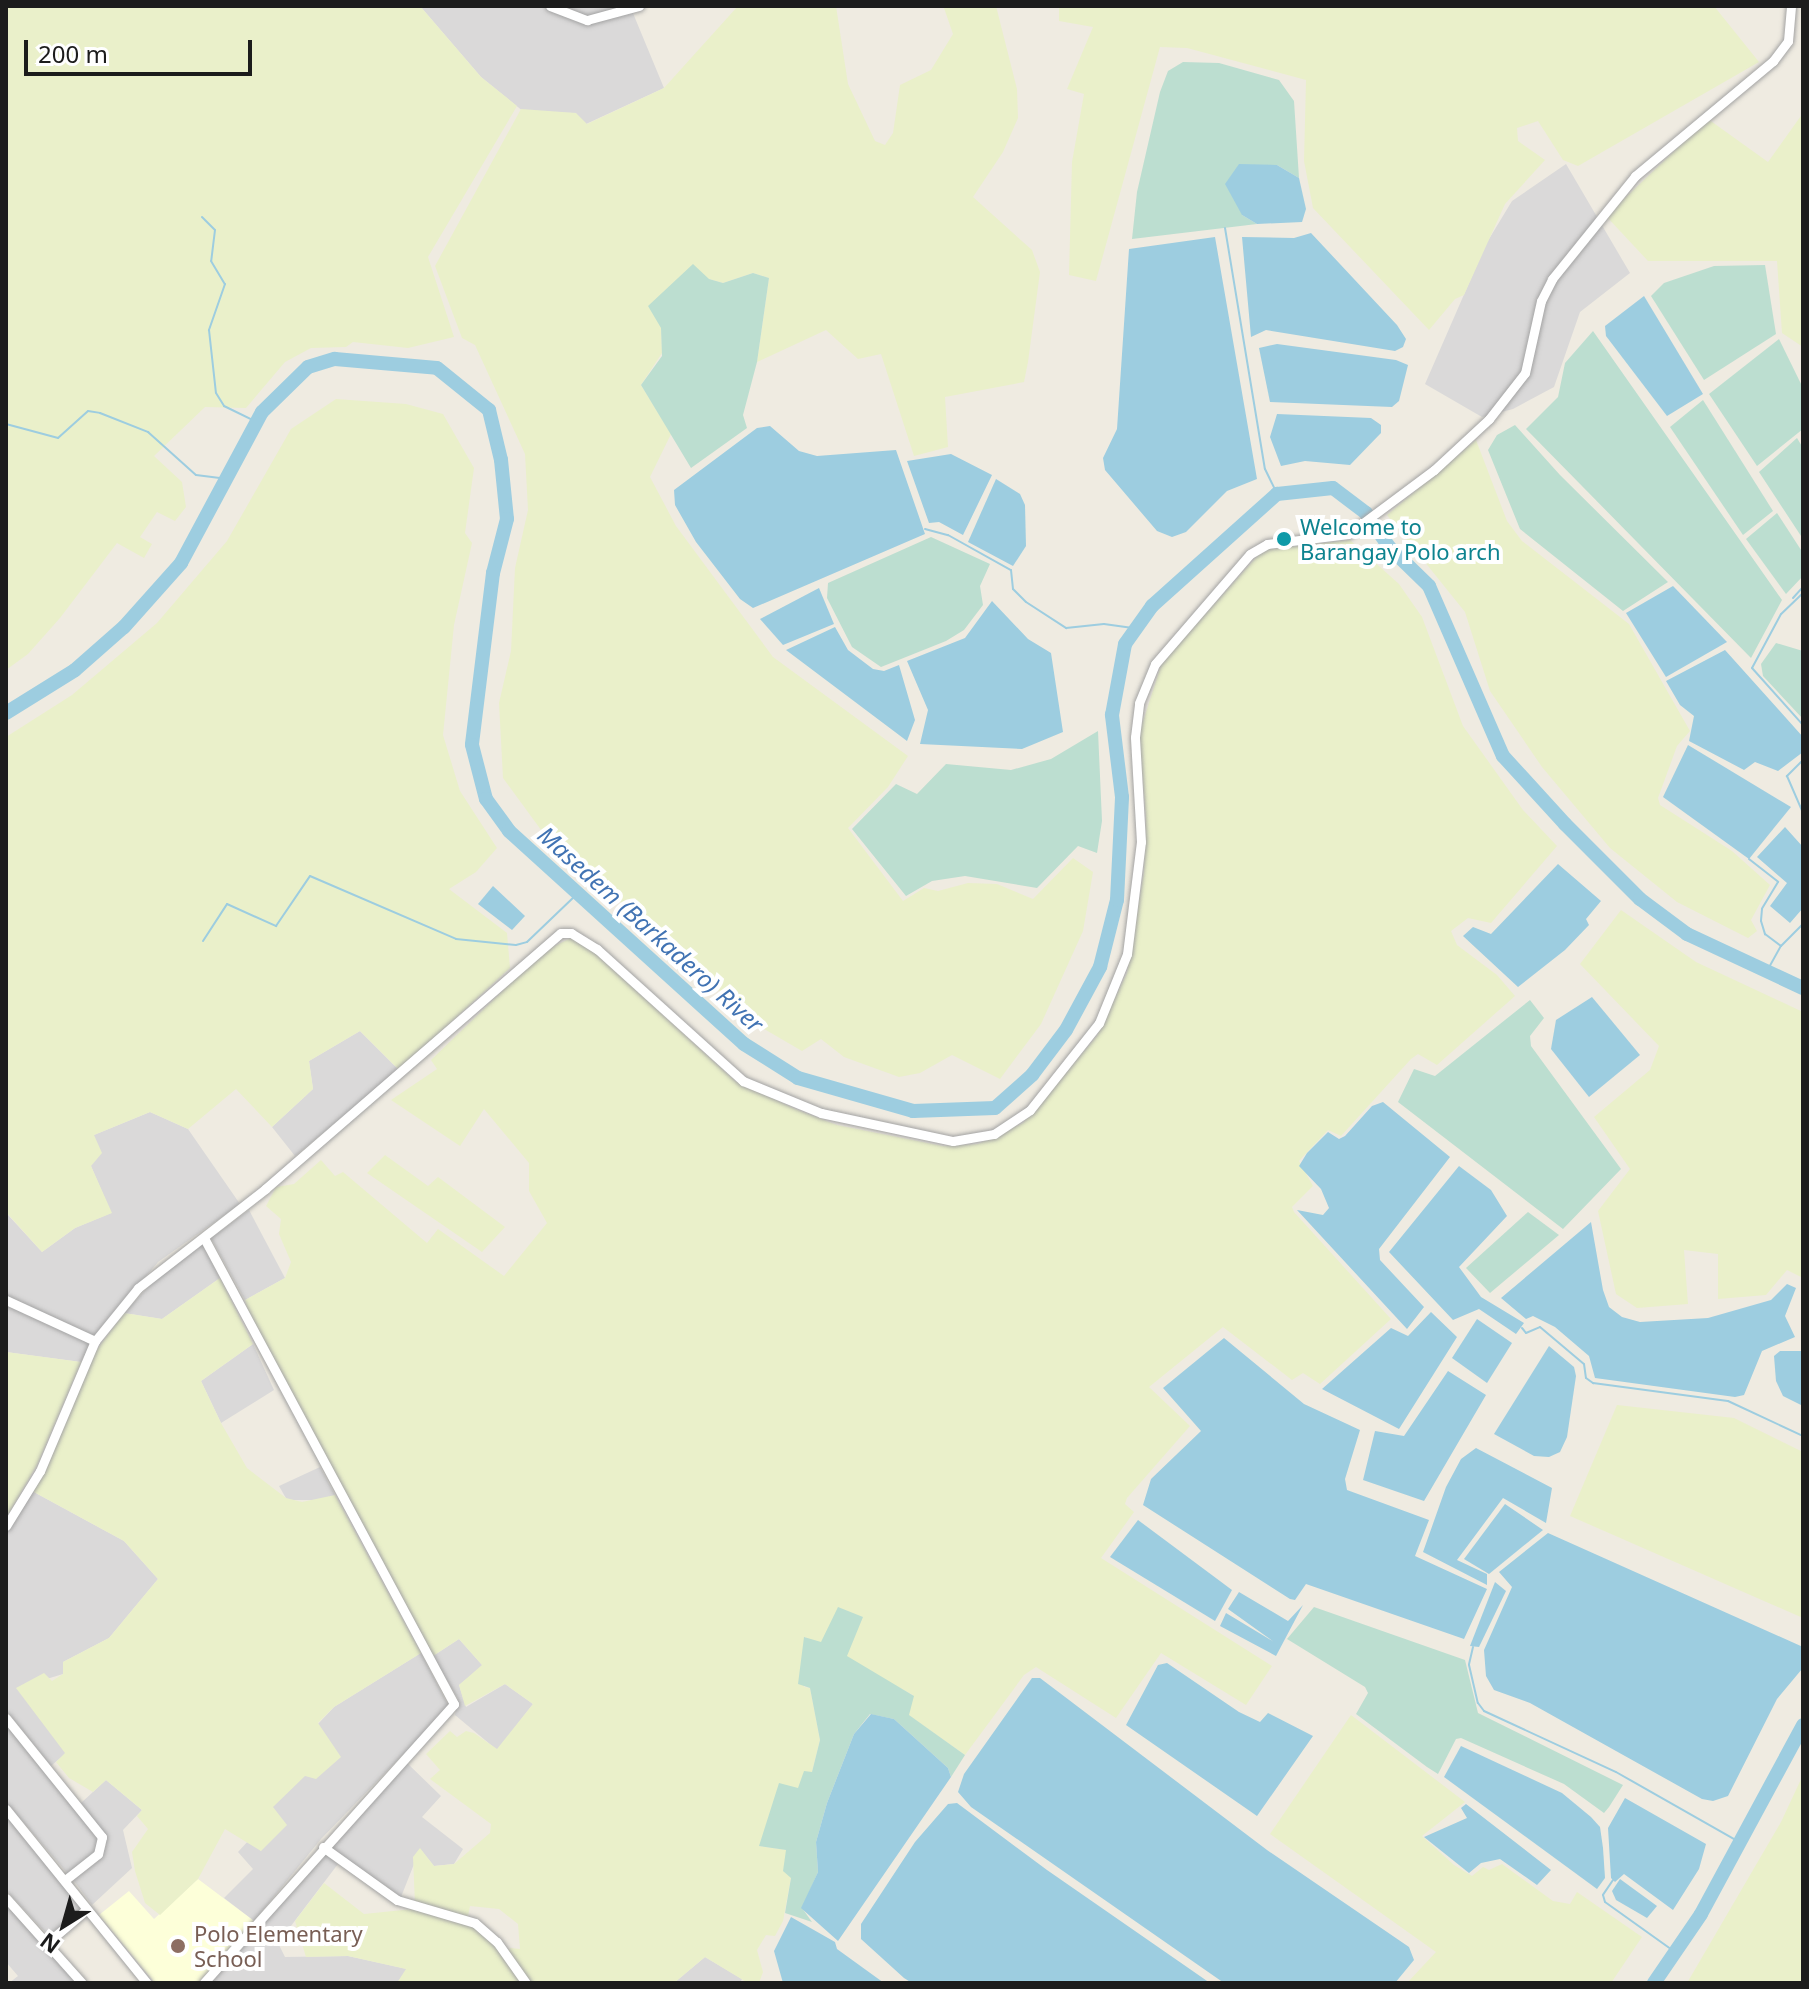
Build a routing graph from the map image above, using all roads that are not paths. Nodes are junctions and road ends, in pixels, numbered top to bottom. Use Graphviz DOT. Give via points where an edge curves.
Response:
graph roads {
  1 [pos="550,6"];
  2 [pos="639,6"];
  3 [pos="1791,6"];
  4 [pos="204,1238"];
  5 [pos="6,1300"];
  6 [pos="95,1341"];
  7 [pos="6,1526"];
  8 [pos="6,1718"];
  9 [pos="6,1809"];
  10 [pos="323,1847"];
  11 [pos="65,1880"];
  12 [pos="6,1898"];
  13 [pos="87,1909"];
  14 [pos="47,1943"];
  15 [pos="82,1983"];
  16 [pos="147,1983"];
  17 [pos="204,1983"];
  18 [pos="526,1983"];
  1 -- 2 [label="street" via="587,20"];
  3 -- 4 [label="street" via="1791,31 1773,61 1635,176 1552,279 1517,388 1460,448 1348,534 1257,548 1167,647 1146,678 1135,737 1141,842 1127,954 1113,997 1088,1041 1013,1124 971,1141 932,1140 852,1123 764,1091 721,1063 597,949 571,933 561,933"];
  4 -- 6 [label="street" via="138,1288"];
  4 -- 10 [label="street" via="296,1418 453,1699 449,1715"];
  5 -- 6 [label="street"];
  6 -- 7 [label="street" via="40,1471"];
  8 -- 11 [label="street" via="102,1837 98,1854"];
  9 -- 11 [label="street"];
  10 -- 17 [label="street"];
  10 -- 18 [label="street" via="397,1900 475,1923 497,1942"];
  11 -- 13 [label="street"];
  12 -- 14 [label="street"];
  13 -- 14 [label="street"];
  13 -- 16 [label="street"];
  14 -- 15 [label="street"];
}
